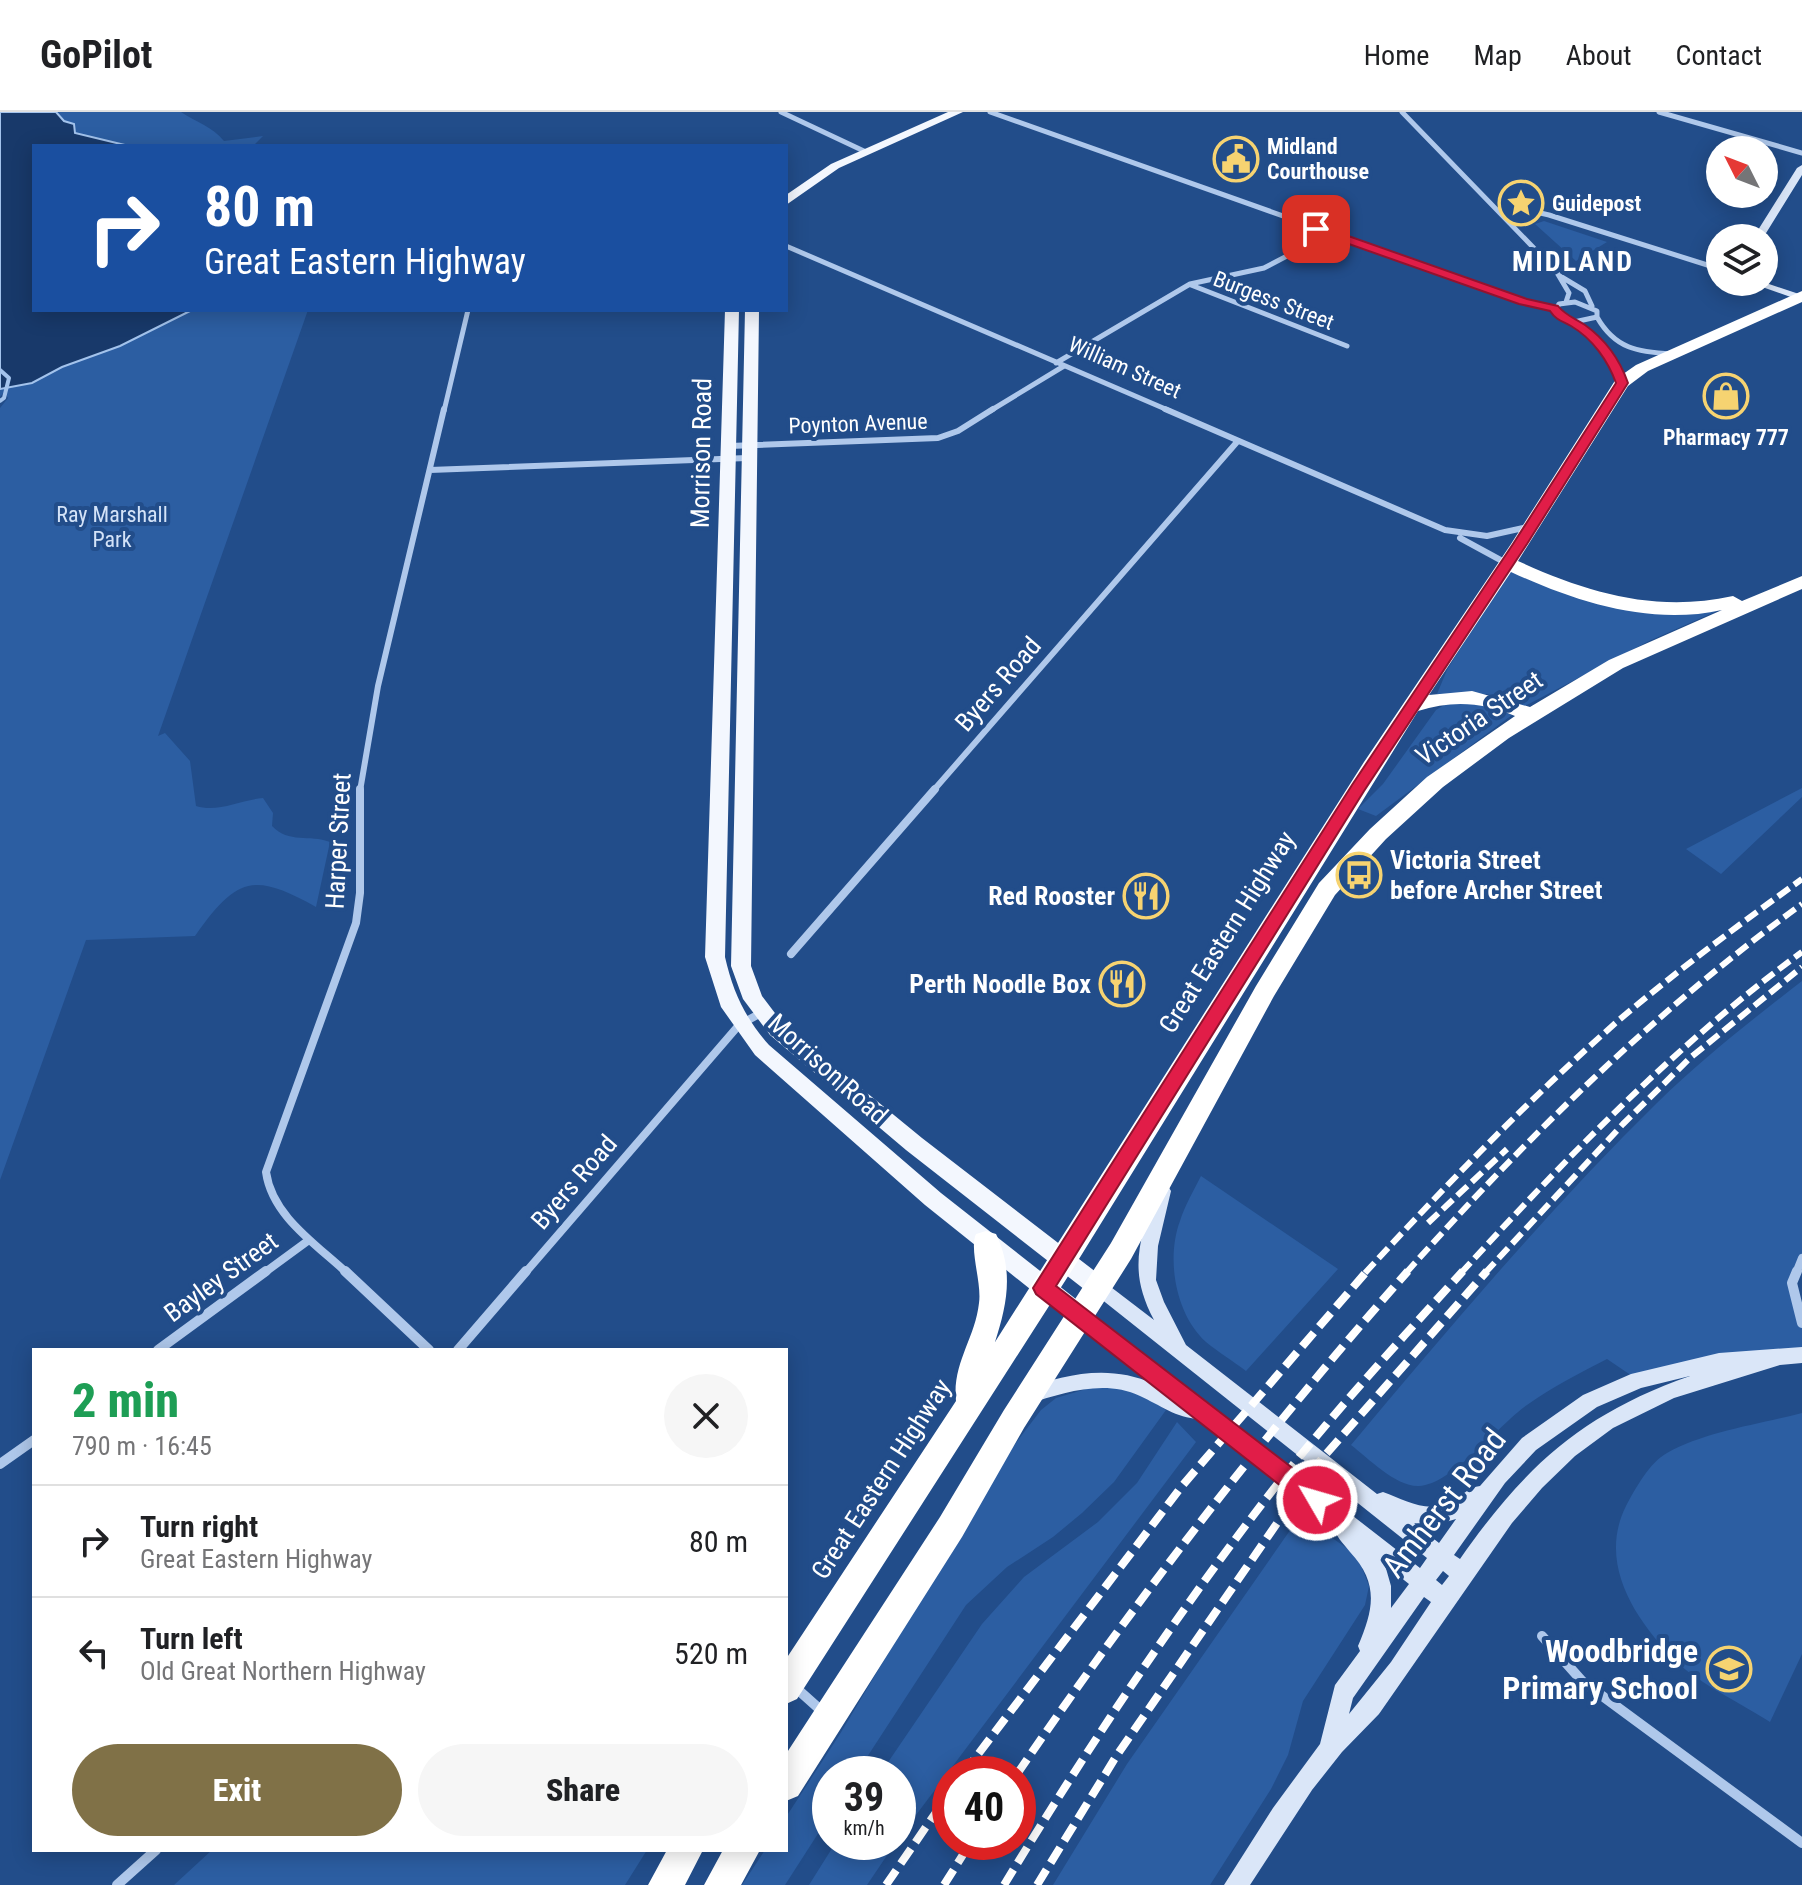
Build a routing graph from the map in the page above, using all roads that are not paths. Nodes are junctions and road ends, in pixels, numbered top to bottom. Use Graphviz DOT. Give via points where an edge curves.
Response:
graph roads {
  1 [pos="781,112"];
  2 [pos="935,112"];
  3 [pos="957,112"];
  4 [pos="990,112"];
  5 [pos="1402,112"];
  6 [pos="1659,112"];
  7 [pos="861,150"];
  8 [pos="1802,153"];
  9 [pos="1802,168"];
  10 [pos="788,183"];
  11 [pos="788,200"];
  12 [pos="1503,214"];
  13 [pos="1767,224"];
  14 [pos="1329,234"];
  15 [pos="788,247"];
  16 [pos="1706,265"];
  17 [pos="1559,276"];
  18 [pos="1190,284"];
  19 [pos="1778,285"];
  20 [pos="1778,289"];
  21 [pos="1801,296"];
  22 [pos="1566,302"];
  23 [pos="1593,307"];
  24 [pos="1554,309"];
  25 [pos="468,312"];
  26 [pos="732,312"];
  27 [pos="752,312"];
  28 [pos="1597,317"];
  29 [pos="1566,319"];
  30 [pos="1347,346"];
  31 [pos="1673,354"];
  32 [pos="1056,363"];
  33 [pos="1064,366"];
  34 [pos="1622,383"];
  35 [pos="1237,442"];
  36 [pos="738,452"];
  37 [pos="430,470"];
  38 [pos="1532,526"];
  39 [pos="1445,530"];
  40 [pos="1520,544"];
  41 [pos="1506,563"];
  42 [pos="1801,582"];
  43 [pos="1621,604"];
  44 [pos="1411,707"];
  45 [pos="1531,715"];
  46 [pos="791,954"];
  47 [pos="761,1013"];
  48 [pos="739,1025"];
  49 [pos="1166,1171"];
  50 [pos="309,1240"];
  51 [pos="986,1242"];
  52 [pos="1802,1258"];
  53 [pos="1064,1259"];
  54 [pos="1097,1286"];
  55 [pos="1043,1288"];
  56 [pos="1078,1314"];
  57 [pos="1802,1323"];
  58 [pos="161,1348"];
  59 [pos="427,1348"];
  60 [pos="460,1348"];
  61 [pos="1182,1352"];
  62 [pos="1802,1355"];
  63 [pos="1776,1358"];
  64 [pos="1028,1396"];
  65 [pos="970,1405"];
  66 [pos="1204,1411"];
  67 [pos="32,1441"];
  68 [pos="0,1464"];
  69 [pos="1498,1477"];
  70 [pos="1347,1482"];
  71 [pos="1332,1512"];
  72 [pos="1441,1556"];
  73 [pos="1463,1574"];
  74 [pos="1422,1583"];
  75 [pos="1445,1600"];
  76 [pos="1542,1636"];
  77 [pos="788,1681"];
  78 [pos="788,1684"];
  79 [pos="1343,1693"];
  80 [pos="829,1717"];
  81 [pos="1329,1749"];
  82 [pos="788,1781"];
  83 [pos="1802,1843"];
  84 [pos="154,1852"];
  85 [pos="685,1852"];
  86 [pos="742,1852"];
  87 [pos="117,1885"];
  88 [pos="665,1885"];
  89 [pos="721,1885"];
  90 [pos="1236,1885"];
  1 -- 7 [label="street"];
  2 -- 7 [label="main road"];
  3 -- 7 [label="main road"];
  4 -- 14 [label="street"];
  5 -- 12 [label="street"];
  6 -- 8 [label="street"];
  7 -- 10 [label="main road"];
  7 -- 11 [label="main road"];
  9 -- 13 [label="street"];
  12 -- 16 [label="street" via="1549,215"];
  12 -- 17 [label="street"];
  14 -- 18 [label="street" via="1264,268"];
  14 -- 24 [label="street"];
  15 -- 32 [label="street, William Street"];
  17 -- 22 [label="street" via="1569,293"];
  17 -- 23 [label="street" via="1585,291"];
  18 -- 30 [label="street, Burgess Street"];
  18 -- 32 [label="street"];
  19 -- 21 [label="street"];
  20 -- 21 [label="street"];
  21 -- 31 [label="highway, Great Eastern Highway"];
  22 -- 23 [label="street"];
  22 -- 24 [label="street"];
  23 -- 28 [label="street"];
  24 -- 29 [label="street"];
  25 -- 37 [label="street, Harper Street"];
  26 -- 36 [label="main road, Morrison Road"];
  27 -- 36 [label="main road, Morrison Road"];
  28 -- 29 [label="street" via="1584,322"];
  28 -- 31 [label="street" via="1613,342 1644,353"];
  29 -- 34 [label="street" via="1594,337"];
  31 -- 34 [label="highway, Great Eastern Highway"];
  32 -- 33 [label="street, William Street"];
  33 -- 35 [label="street, William Street"];
  33 -- 36 [label="street, Poynton Avenue" via="938,438"];
  34 -- 38 [label="highway, Great Eastern Highway"];
  35 -- 39 [label="street, William Street"];
  35 -- 46 [label="street, Byers Road"];
  36 -- 37 [label="street, Poynton Avenue"];
  36 -- 47 [label="main road, Morrison Road" via="741,966"];
  36 -- 48 [label="main road, Morrison Road" via="715,957 724,997"];
  37 -- 50 [label="street, Harper Street" via="360,781 356,923 266,1172 269,1193"];
  38 -- 39 [label="street, William Street" via="1489,537"];
  38 -- 40 [label="highway, Great Eastern Highway"];
  39 -- 41 [label="street, William Street"];
  40 -- 41 [label="highway, Great Eastern Highway"];
  40 -- 43 [label="highway, William Street" via="1554,570"];
  41 -- 43 [label="highway, William Street" via="1564,589"];
  41 -- 44 [label="highway, Great Eastern Highway"];
  42 -- 43 [label="highway, William Street" via="1695,608"];
  42 -- 45 [label="highway, Victoria Street" via="1616,664"];
  44 -- 45 [label="highway" via="1435,697 1478,698"];
  44 -- 53 [label="highway, Great Eastern Highway"];
  45 -- 49 [label="highway, Victoria Street" via="1435,782 1327,889"];
  47 -- 48 [label="street, Byers Road"];
  47 -- 53 [label="main road, Morrison Road" via="901,1134"];
  48 -- 51 [label="main road, Morrison Road"];
  48 -- 60 [label="street, Byers Road"];
  49 -- 54 [label="highway, Victoria Street"];
  49 -- 61 [label="street" via="1147,1280"];
  50 -- 58 [label="street, Bayley Street"];
  50 -- 59 [label="street, Harper Street"];
  51 -- 55 [label="main road, Morrison Road"];
  51 -- 65 [label="highway" via="993,1305 968,1379"];
  52 -- 57 [label="street" via="1792,1283"];
  53 -- 54 [label="main road, Morrison Road"];
  53 -- 55 [label="highway, Great Eastern Highway"];
  54 -- 56 [label="highway"];
  54 -- 61 [label="street, Morrison Road"];
  55 -- 56 [label="main road, Morrison Road"];
  55 -- 65 [label="highway, Great Eastern Highway"];
  56 -- 64 [label="highway"];
  56 -- 66 [label="street, Morrison Road"];
  61 -- 70 [label="street, Morrison Road"];
  62 -- 63 [label="street, Amherst Road"];
  63 -- 69 [label="street, Amherst Road" via="1693,1365 1615,1388 1548,1429"];
  63 -- 73 [label="street, Amherst Road" via="1668,1391 1599,1427 1526,1490"];
  64 -- 66 [label="street" via="1087,1380 1111,1380 1138,1386 1181,1410"];
  64 -- 80 [label="highway"];
  65 -- 77 [label="highway, Great Eastern Highway"];
  66 -- 71 [label="street, Morrison Road"];
  67 -- 68 [label="street"];
  69 -- 70 [label="street" via="1455,1511 1429,1517 1407,1514"];
  69 -- 72 [label="street, Amherst Road"];
  70 -- 72 [label="street, Morrison Road"];
  71 -- 74 [label="street, Morrison Road"];
  71 -- 79 [label="street" via="1375,1567 1380,1583 1376,1632"];
  72 -- 73 [label="street, Morrison Road"];
  72 -- 74 [label="street, Amherst Road"];
  73 -- 75 [label="street, Amherst Road"];
  74 -- 75 [label="street, Morrison Road"];
  74 -- 79 [label="street, Amherst Road"];
  75 -- 81 [label="street, Amherst Road" via="1370,1708"];
  76 -- 83 [label="street" via="1582,1681"];
  78 -- 80 [label="street"];
  79 -- 81 [label="street, Amherst Road"];
  80 -- 82 [label="highway"];
  81 -- 90 [label="street, Amherst Road"];
  84 -- 87 [label="street"];
  85 -- 88 [label="highway"];
  86 -- 89 [label="highway"];
}
